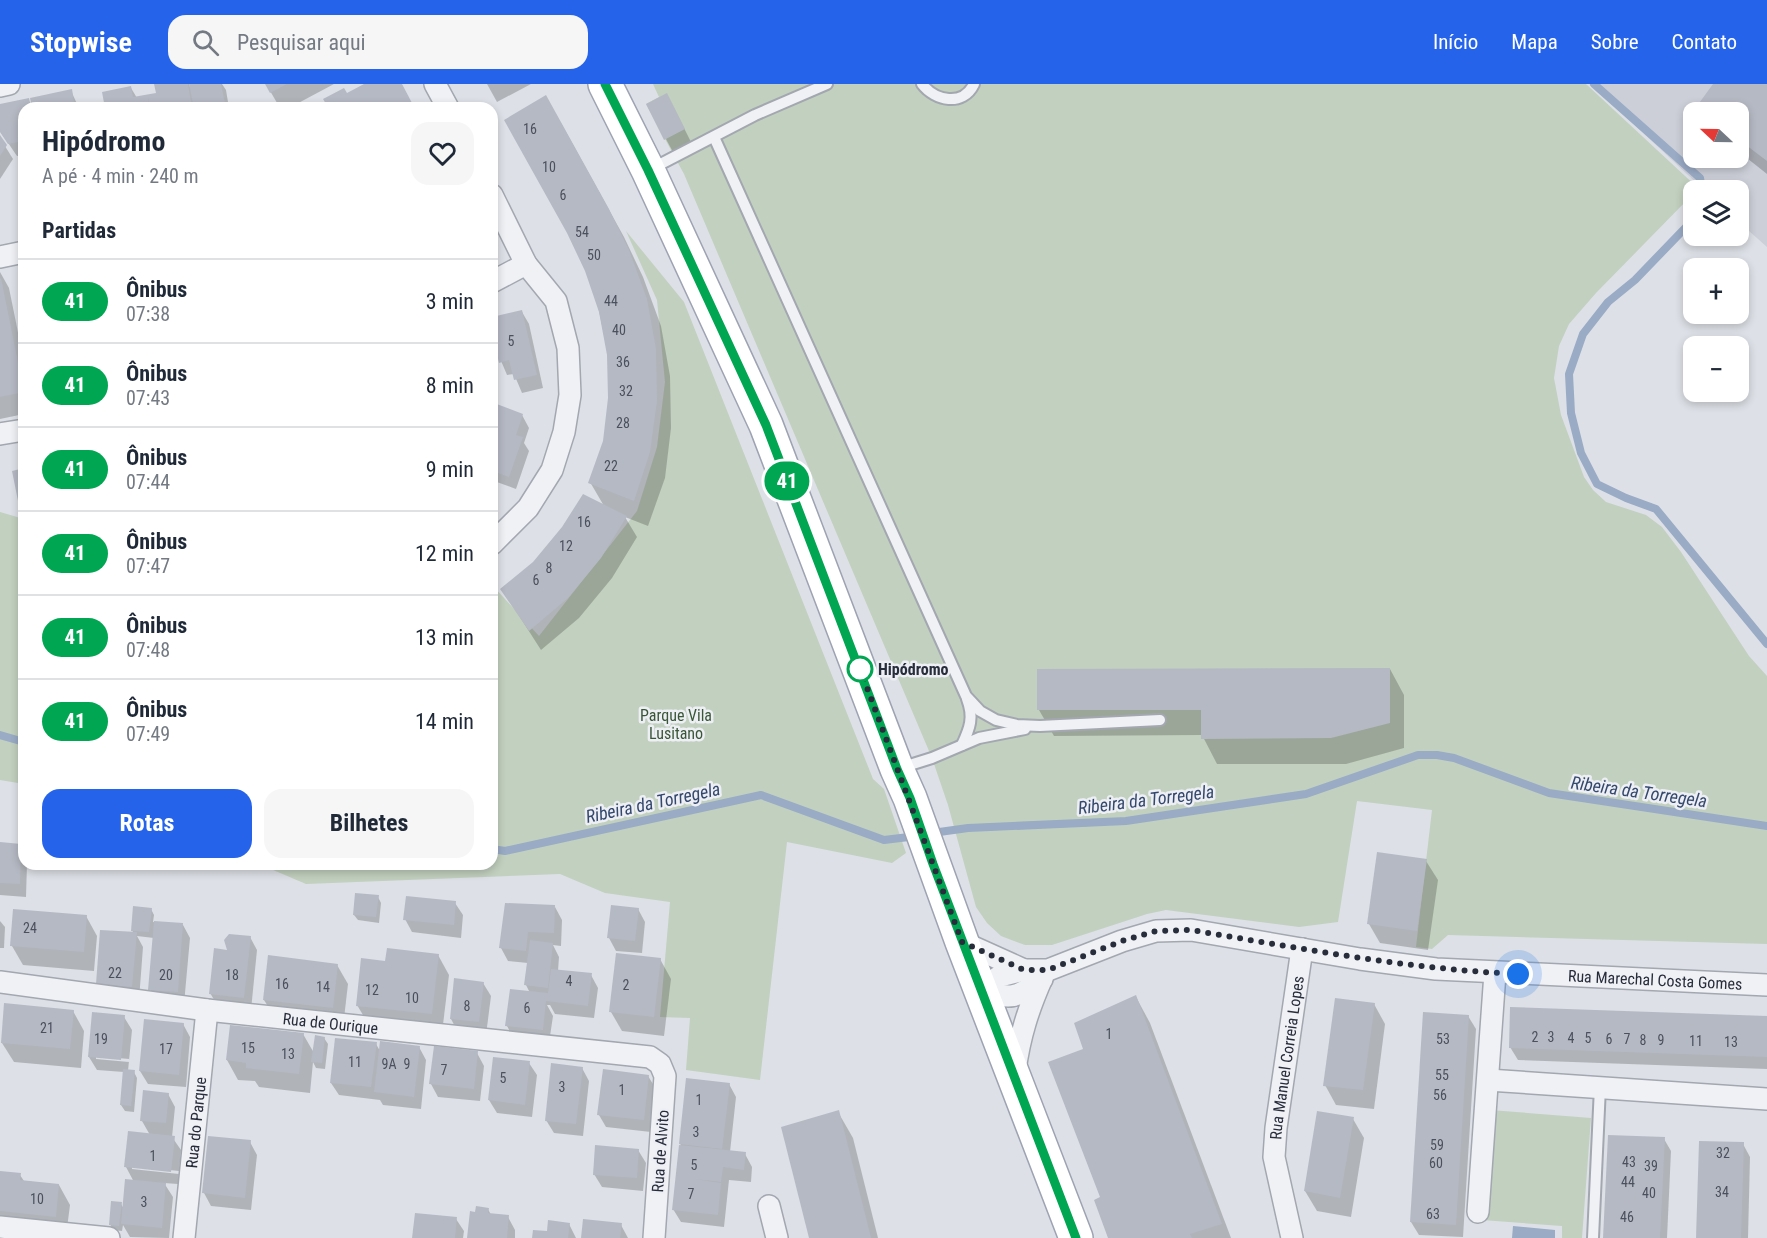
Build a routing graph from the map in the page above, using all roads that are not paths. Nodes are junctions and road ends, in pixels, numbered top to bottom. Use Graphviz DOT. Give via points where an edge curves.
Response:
graph roads {
  1 [pos="9,84"];
  2 [pos="435,84"];
  3 [pos="605,84"];
  4 [pos="827,84"];
  5 [pos="922,84"];
  6 [pos="975,84"];
  7 [pos="0,86"];
  8 [pos="445,102"];
  9 [pos="714,137"];
  10 [pos="648,170"];
  11 [pos="498,207"];
  12 [pos="18,253"];
  13 [pos="0,257"];
  14 [pos="526,264"];
  15 [pos="498,279"];
  16 [pos="18,431"];
  17 [pos="0,434"];
  18 [pos="498,538"];
  19 [pos="966,696"];
  20 [pos="1160,720"];
  21 [pos="1040,726"];
  22 [pos="962,745"];
  23 [pos="897,769"];
  24 [pos="962,942"];
  25 [pos="1302,949"];
  26 [pos="1038,973"];
  27 [pos="1495,973"];
  28 [pos="0,982"];
  29 [pos="1767,985"];
  30 [pos="980,989"];
  31 [pos="207,1010"];
  32 [pos="660,1064"];
  33 [pos="1014,1077"];
  34 [pos="1488,1080"];
  35 [pos="1600,1087"];
  36 [pos="1767,1099"];
  37 [pos="769,1206"];
  38 [pos="1478,1212"];
  39 [pos="0,1227"];
  40 [pos="32,1234"];
  41 [pos="109,1238"];
  42 [pos="184,1238"];
  43 [pos="654,1238"];
  44 [pos="777,1238"];
  45 [pos="1076,1238"];
  46 [pos="1292,1238"];
  47 [pos="1593,1238"];
  1 -- 7 [label="street"];
  2 -- 8 [label="street"];
  3 -- 10 [label="main road"];
  4 -- 9 [label="lane"];
  5 -- 6 [label="lane" via="928,92 946,99 965,95"];
  9 -- 10 [label="lane"];
  9 -- 19 [label="lane"];
  10 -- 23 [label="main road" via="766,425"];
  11 -- 14 [label="street"];
  12 -- 13 [label="street"];
  14 -- 15 [label="street"];
  14 -- 18 [label="street" via="556,301 568,348 570,395 552,470 528,508"];
  16 -- 17 [label="street"];
  19 -- 21 [label="lane" via="996,720"];
  19 -- 22 [label="lane" via="972,711 971,727"];
  20 -- 21 [label="lane"];
  21 -- 22 [label="lane"];
  22 -- 23 [label="lane"];
  23 -- 24 [label="main road"];
  24 -- 26 [label="street"];
  24 -- 30 [label="main road"];
  25 -- 26 [label="street, Rua Marechal Costa Gomes" via="1191,930 1156,931"];
  25 -- 27 [label="street, Rua Marechal Costa Gomes" via="1436,969"];
  25 -- 46 [label="street, Rua Manuel Correia Lopes" via="1274,1157"];
  26 -- 30 [label="street, Rua Marechal Costa Gomes" via="1025,993 1002,998"];
  26 -- 33 [label="street"];
  27 -- 29 [label="street, Rua Marechal Costa Gomes"];
  27 -- 34 [label="street"];
  28 -- 31 [label="street, Rua de Ourique"];
  30 -- 33 [label="main road"];
  31 -- 32 [label="street, Rua de Ourique" via="650,1057"];
  31 -- 42 [label="street, Rua do Parque"];
  32 -- 43 [label="street, Rua de Alvito" via="665,1076"];
  33 -- 45 [label="main road"];
  34 -- 35 [label="street"];
  34 -- 38 [label="street"];
  35 -- 36 [label="street"];
  35 -- 47 [label="lane"];
  37 -- 44 [label="street"];
  39 -- 40 [label="street"];
  40 -- 41 [label="street"];
}
